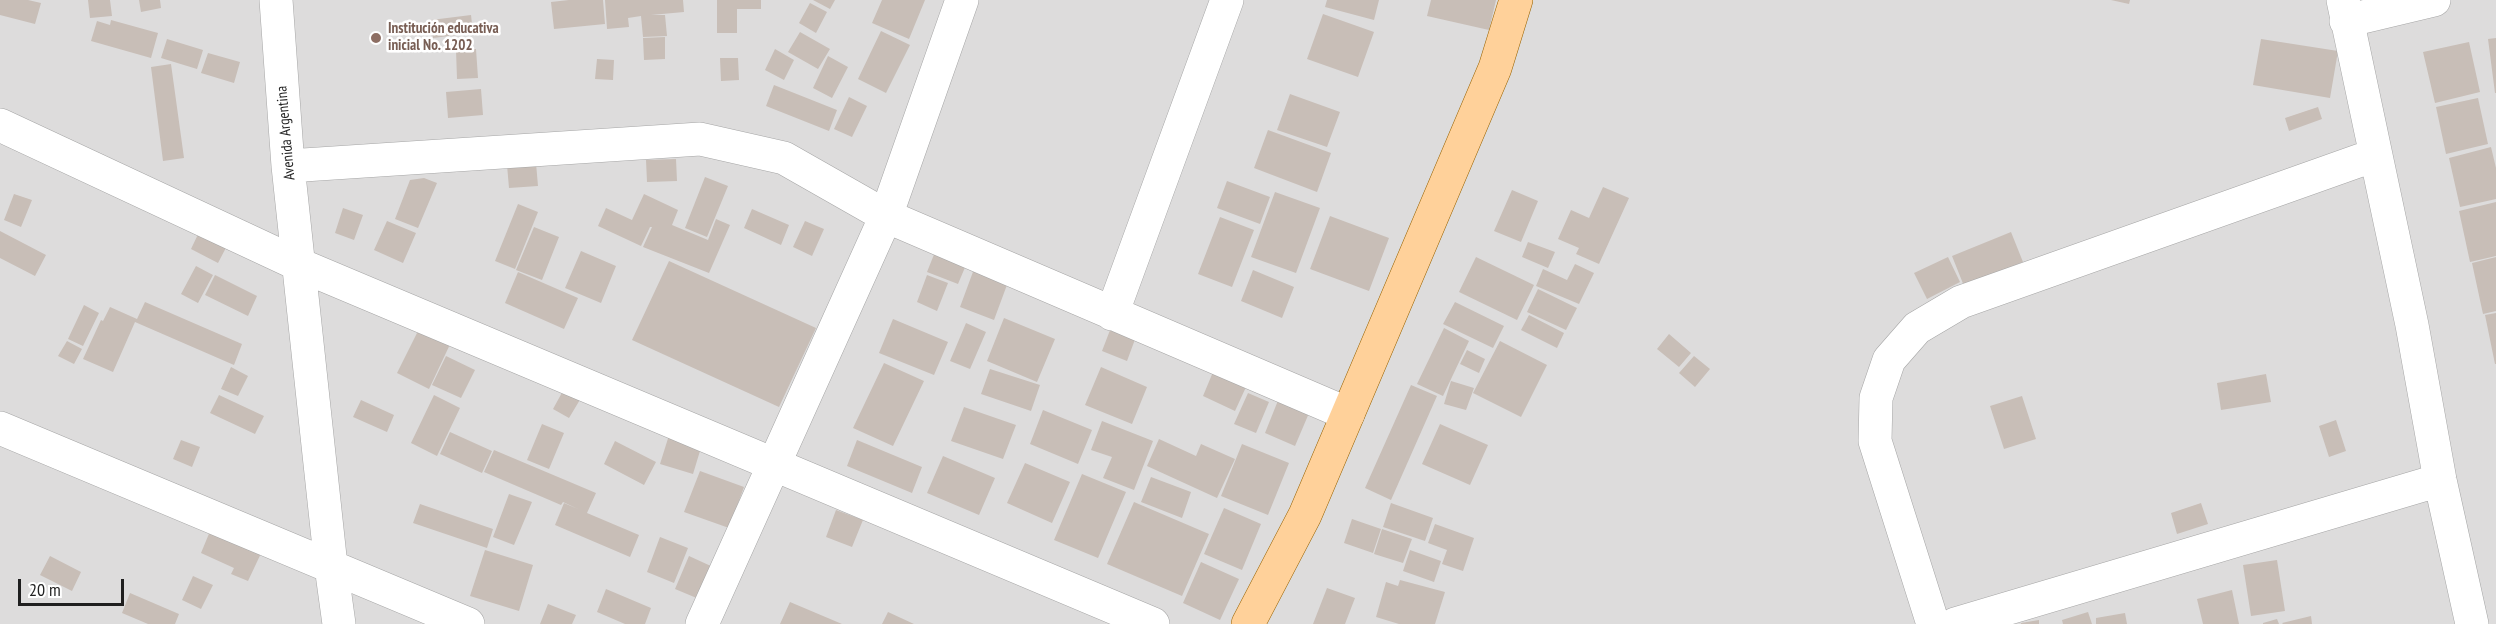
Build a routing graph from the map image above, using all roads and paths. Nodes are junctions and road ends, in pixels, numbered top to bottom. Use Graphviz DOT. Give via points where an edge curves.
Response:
graph roads {
  1 [pos="276,0"];
  2 [pos="962,0"];
  3 [pos="1227,0"];
  4 [pos="1516,0"];
  5 [pos="2434,0"];
  6 [pos="2344,10"];
  7 [pos="0,125"];
  8 [pos="2374,154"];
  9 [pos="288,166"];
  10 [pos="886,216"];
  11 [pos="300,265"];
  12 [pos="1112,314"];
  13 [pos="1348,414"];
  14 [pos="0,428"];
  15 [pos="775,465"];
  16 [pos="2440,480"];
  17 [pos="331,566"];
  18 [pos="339,624"];
  19 [pos="468,624"];
  20 [pos="702,624"];
  21 [pos="1153,624"];
  22 [pos="1248,624"];
  23 [pos="1933,624"];
  24 [pos="1955,624"];
  25 [pos="2472,624"];
  1 -- 9 [label="street, Avenida Argentina"];
  2 -- 10 [label="street"];
  3 -- 12 [label="street"];
  4 -- 13 [label="main road" via="1495,68"];
  5 -- 6 [label="street"];
  6 -- 8 [label="street"];
  7 -- 11 [label="street"];
  8 -- 16 [label="street" via="2412,325"];
  8 -- 23 [label="street" via="1961,302 1917,328 1889,360 1876,398 1875,441"];
  9 -- 10 [label="street" via="700,139 784,158"];
  9 -- 11 [label="street, Avenida Argentina"];
  10 -- 12 [label="street"];
  10 -- 15 [label="street"];
  11 -- 15 [label="street"];
  11 -- 17 [label="street, Avenida Argentina"];
  12 -- 13 [label="street"];
  13 -- 22 [label="main road" via="1305,514"];
  14 -- 17 [label="street"];
  15 -- 20 [label="street"];
  15 -- 21 [label="street"];
  16 -- 24 [label="street"];
  16 -- 25 [label="street"];
  17 -- 18 [label="street, Avenida Argentina"];
  17 -- 19 [label="street"];
}
